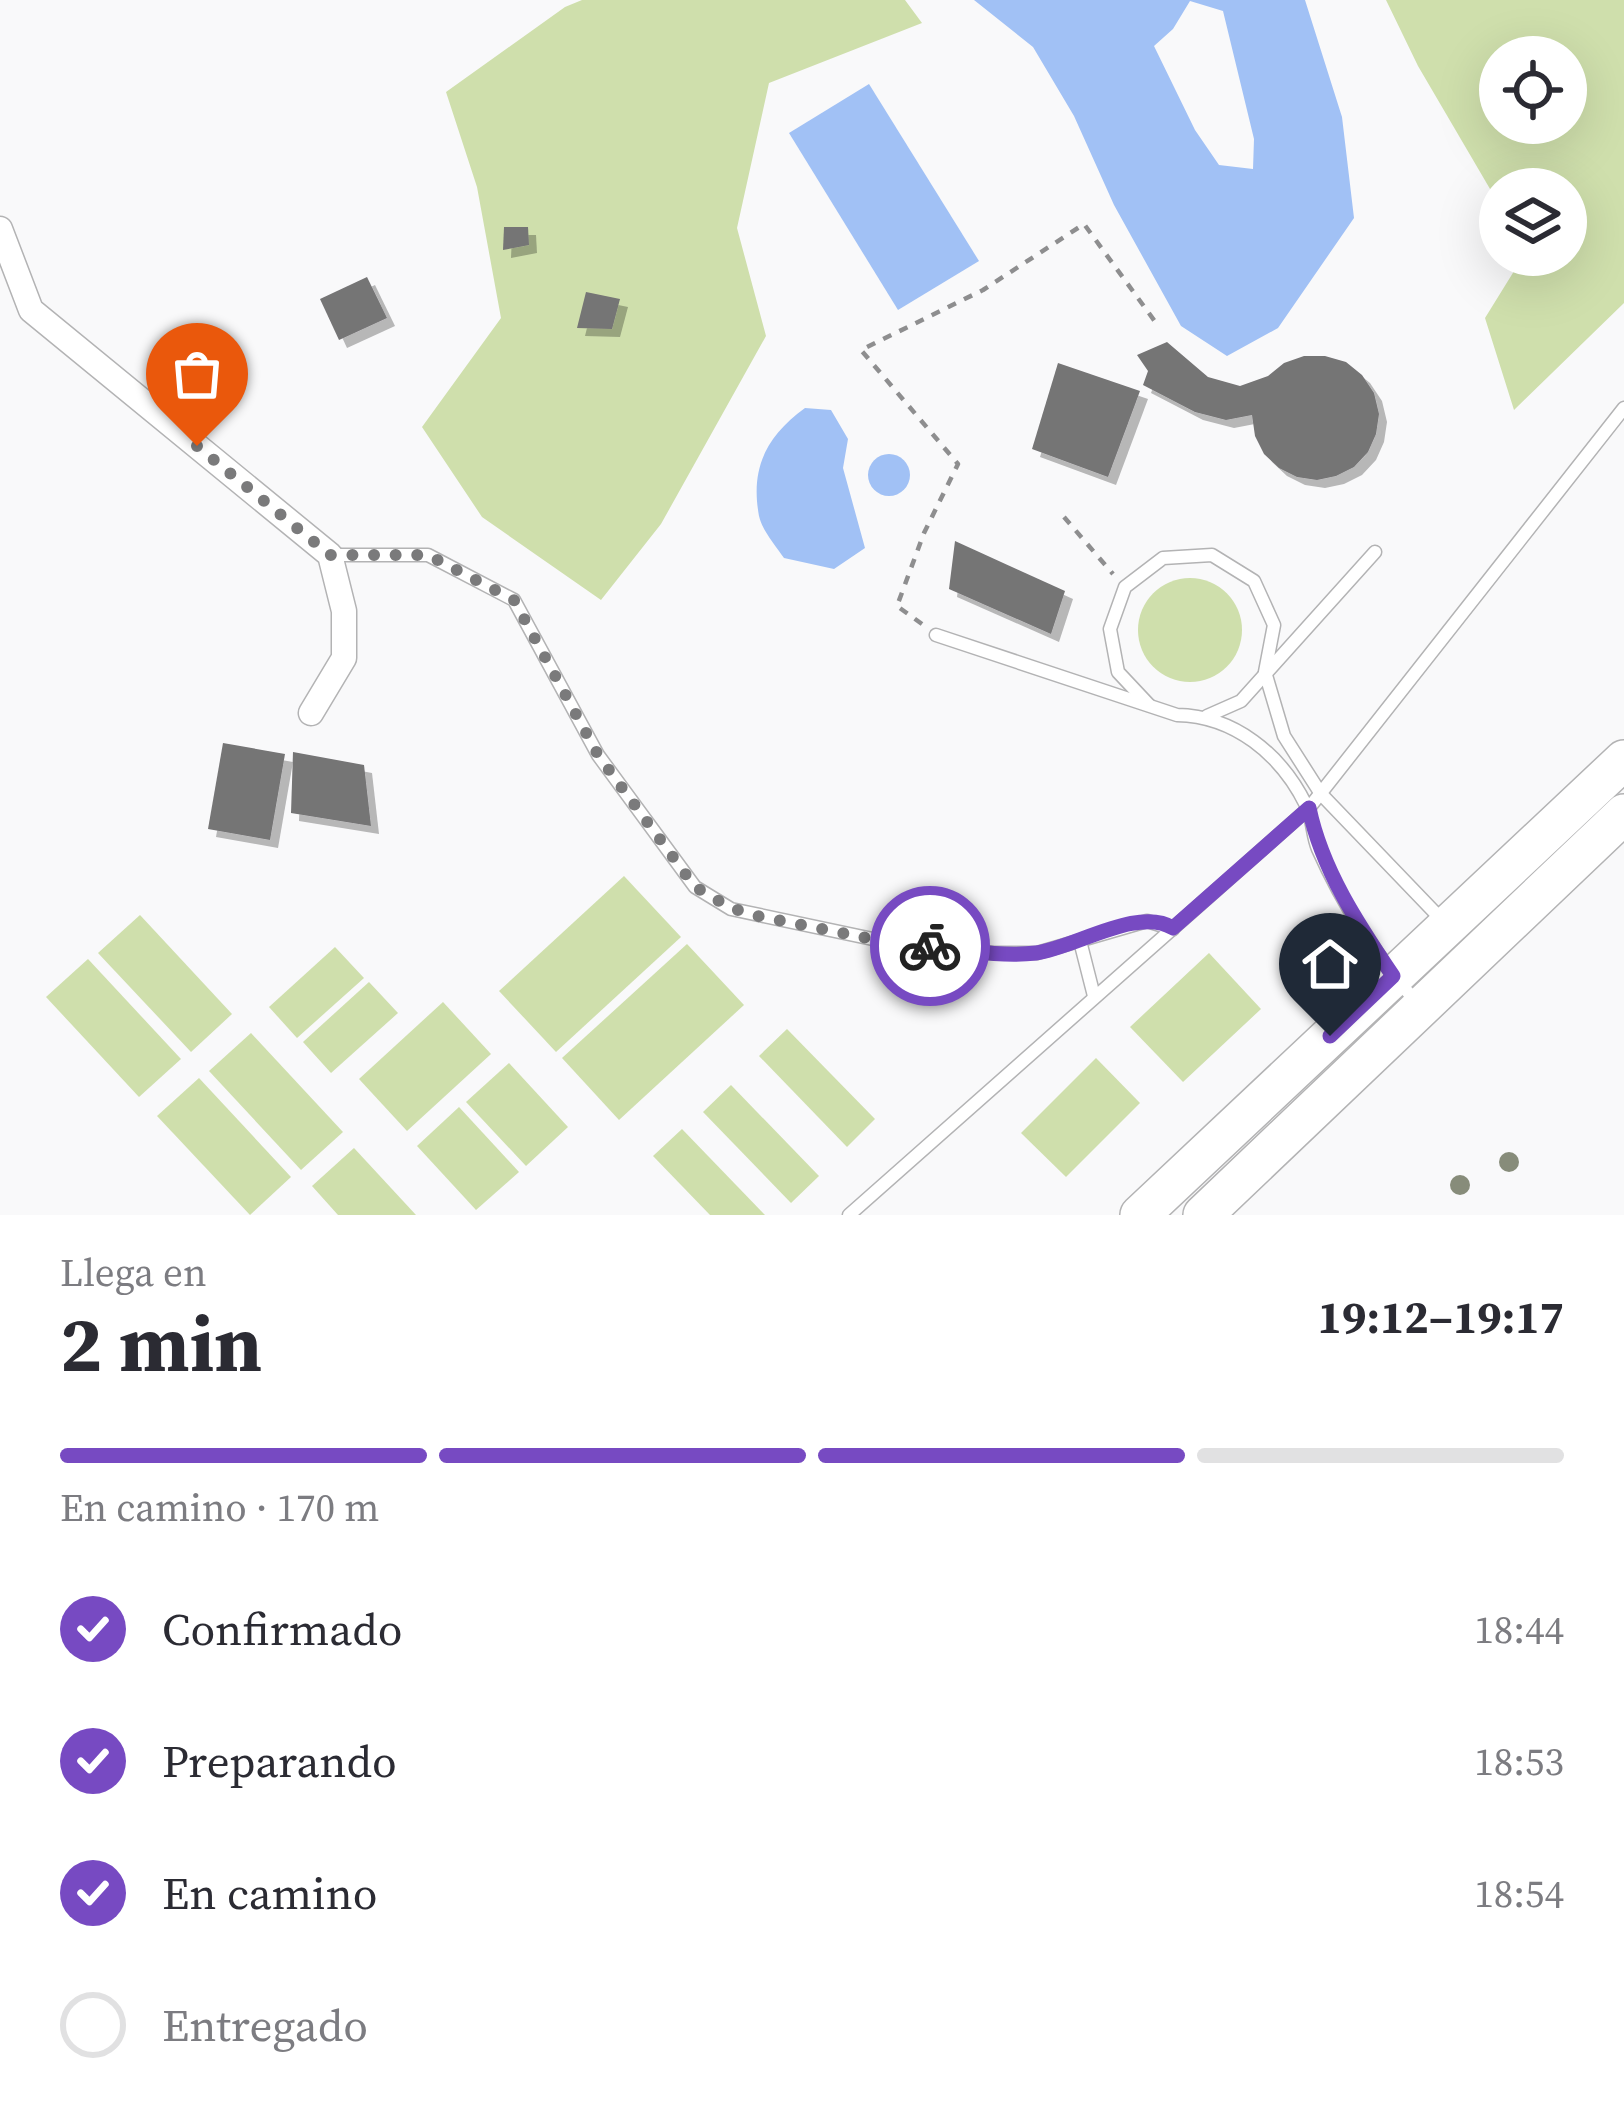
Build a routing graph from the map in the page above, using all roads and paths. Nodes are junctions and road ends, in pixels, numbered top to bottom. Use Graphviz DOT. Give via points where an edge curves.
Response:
graph roads {
  1 [pos="0,229"];
  2 [pos="1159,327"];
  3 [pos="1624,407"];
  4 [pos="1064,517"];
  5 [pos="1375,552"];
  6 [pos="330,555"];
  7 [pos="1125,587"];
  8 [pos="936,635"];
  9 [pos="1265,672"];
  10 [pos="1149,705"];
  11 [pos="310,713"];
  12 [pos="1207,716"];
  13 [pos="1624,760"];
  14 [pos="1321,794"];
  15 [pos="1309,808"];
  16 [pos="1624,814"];
  17 [pos="1447,925"];
  18 [pos="1173,928"];
  19 [pos="1080,941"];
  20 [pos="1476,956"];
  21 [pos="1393,976"];
  22 [pos="1094,996"];
  23 [pos="1421,1008"];
  24 [pos="849,1215"];
  25 [pos="1140,1215"];
  26 [pos="1204,1215"];
  1 -- 6 [label="street" via="31,310"];
  2 -- 8 [label="path" via="1084,224 983,290 861,350 958,464 897,606"];
  3 -- 14 [label="lane"];
  4 -- 7 [label="path"];
  5 -- 9 [label="lane"];
  6 -- 11 [label="street" via="344,611 344,658"];
  6 -- 19 [label="lane" via="428,555 514,600 598,755 695,887 731,908 887,942 992,953"];
  7 -- 9 [label="lane" via="1163,558 1212,555 1254,580 1274,625"];
  7 -- 10 [label="lane" via="1110,629 1118,672"];
  8 -- 10 [label="lane"];
  9 -- 12 [label="lane" via="1241,700"];
  9 -- 14 [label="lane" via="1284,736"];
  10 -- 12 [label="lane"];
  12 -- 15 [label="lane" via="1265,747"];
  13 -- 17 [label="highway"];
  14 -- 15 [label="lane"];
  14 -- 17 [label="lane"];
  15 -- 18 [label="lane"];
  15 -- 21 [label="lane" via="1317,846"];
  16 -- 20 [label="highway"];
  17 -- 20 [label="lane"];
  17 -- 21 [label="highway"];
  18 -- 19 [label="lane" via="1147,921"];
  18 -- 22 [label="lane"];
  19 -- 22 [label="lane"];
  20 -- 23 [label="highway"];
  21 -- 23 [label="lane"];
  21 -- 25 [label="highway"];
  22 -- 24 [label="lane"];
  23 -- 26 [label="highway"];
}
